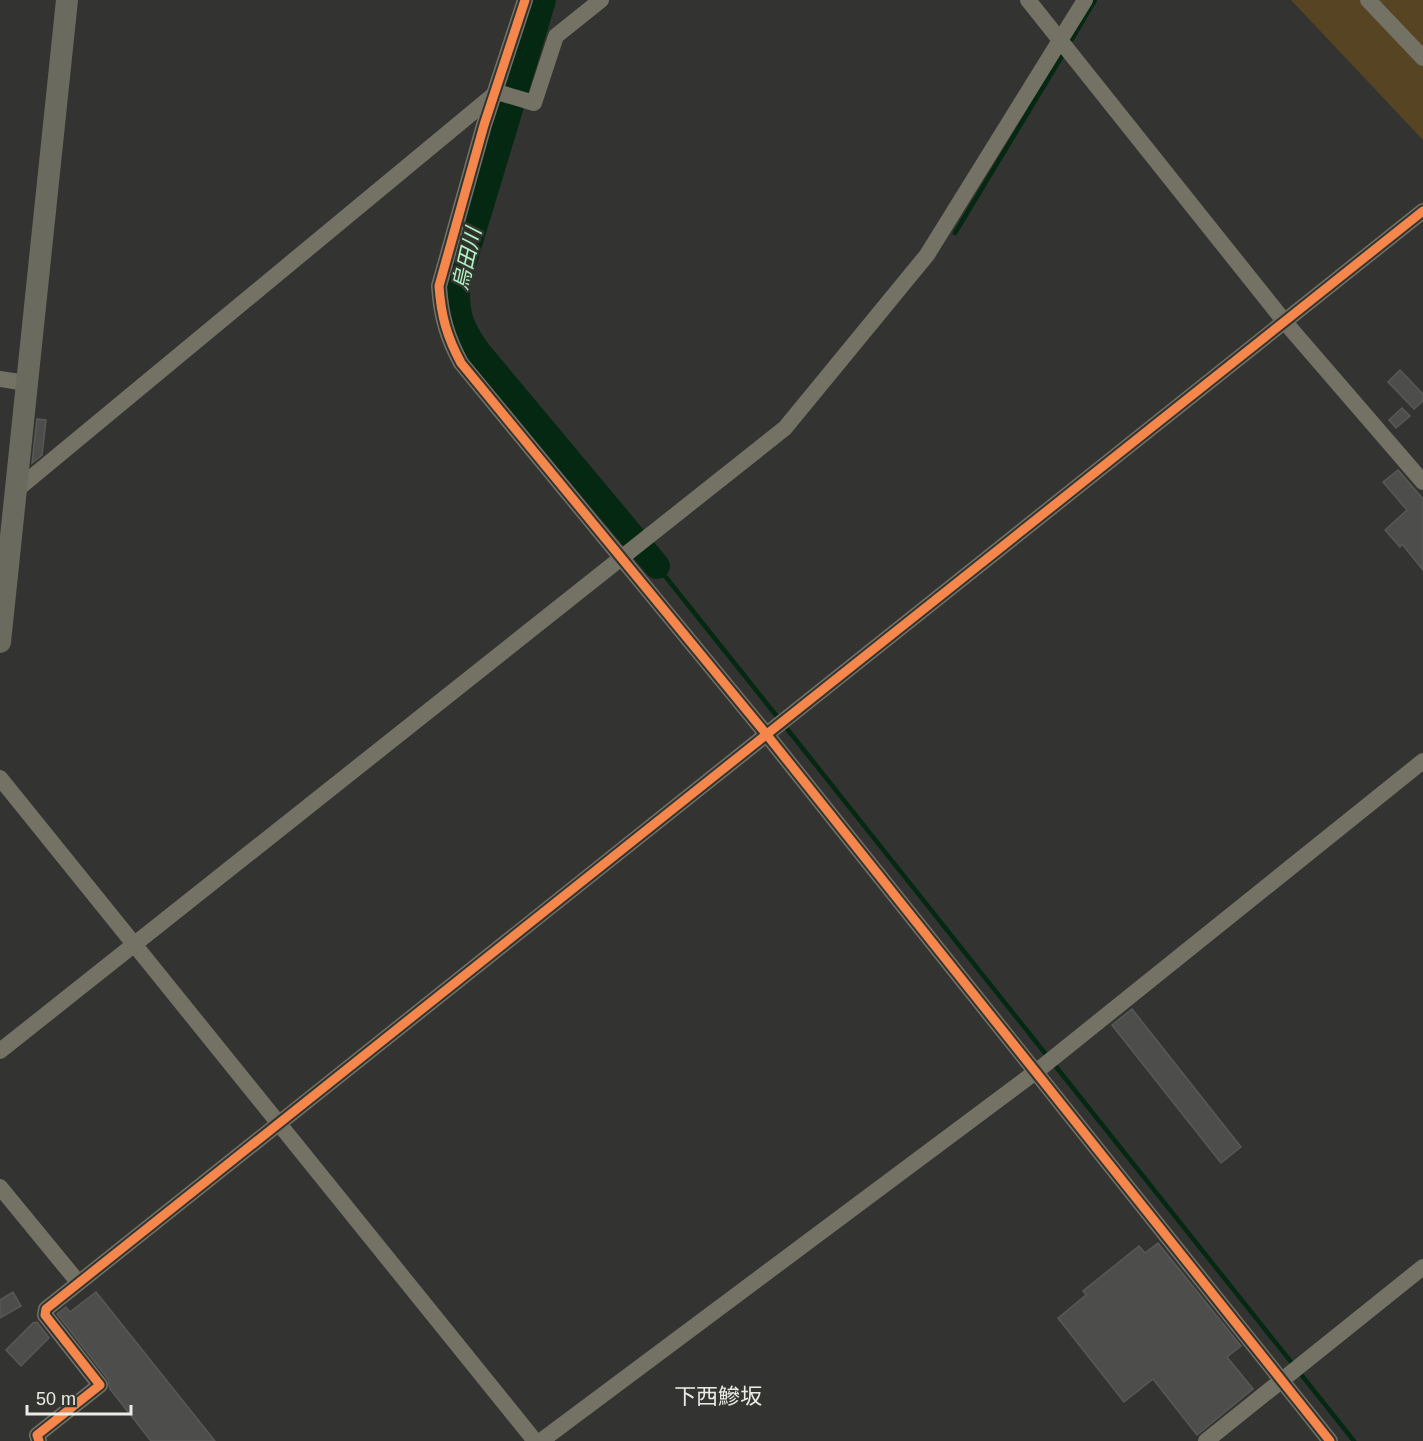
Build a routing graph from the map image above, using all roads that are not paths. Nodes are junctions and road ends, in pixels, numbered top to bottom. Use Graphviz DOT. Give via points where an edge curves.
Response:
graph roads {
  1 [pos="67,0"];
  2 [pos="525,0"];
  3 [pos="601,0"];
  4 [pos="1028,0"];
  5 [pos="1084,0"];
  6 [pos="1368,0"];
  7 [pos="1061,41"];
  8 [pos="1423,58"];
  9 [pos="500,93"];
  10 [pos="1423,210"];
  11 [pos="1284,321"];
  12 [pos="0,379"];
  13 [pos="26,383"];
  14 [pos="1423,482"];
  15 [pos="14,492"];
  16 [pos="627,556"];
  17 [pos="0,642"];
  18 [pos="770,733"];
  19 [pos="1423,761"];
  20 [pos="0,778"];
  21 [pos="135,944"];
  22 [pos="0,1052"];
  23 [pos="1039,1069"];
  24 [pos="277,1123"];
  25 [pos="0,1187"];
  26 [pos="1423,1267"];
  27 [pos="78,1282"];
  28 [pos="1287,1377"];
  29 [pos="39,1441"];
  30 [pos="535,1441"];
  31 [pos="541,1441"];
  32 [pos="1206,1441"];
  33 [pos="1330,1441"];
  1 -- 13 [label="street"];
  2 -- 9 [label="street"];
  3 -- 9 [label="street" via="556,36 534,103"];
  4 -- 7 [label="street"];
  5 -- 7 [label="street"];
  6 -- 8 [label="street"];
  7 -- 11 [label="street"];
  7 -- 16 [label="street" via="927,255 801,410 785,428"];
  9 -- 15 [label="street"];
  9 -- 16 [label="street" via="484,125 444,262 439,286 448,338 461,363"];
  10 -- 11 [label="street"];
  11 -- 14 [label="street"];
  11 -- 18 [label="street"];
  12 -- 13 [label="street"];
  13 -- 15 [label="street"];
  15 -- 17 [label="street"];
  16 -- 18 [label="street"];
  16 -- 21 [label="street"];
  18 -- 23 [label="street"];
  18 -- 24 [label="street"];
  19 -- 23 [label="street"];
  20 -- 21 [label="street"];
  21 -- 22 [label="street"];
  21 -- 24 [label="street"];
  23 -- 28 [label="street"];
  23 -- 31 [label="street"];
  24 -- 27 [label="street"];
  24 -- 30 [label="street"];
  25 -- 27 [label="street"];
  26 -- 28 [label="street"];
  27 -- 29 [label="street" via="46,1309 45,1315 100,1385 36,1435"];
  28 -- 32 [label="street"];
  28 -- 33 [label="street"];
}
